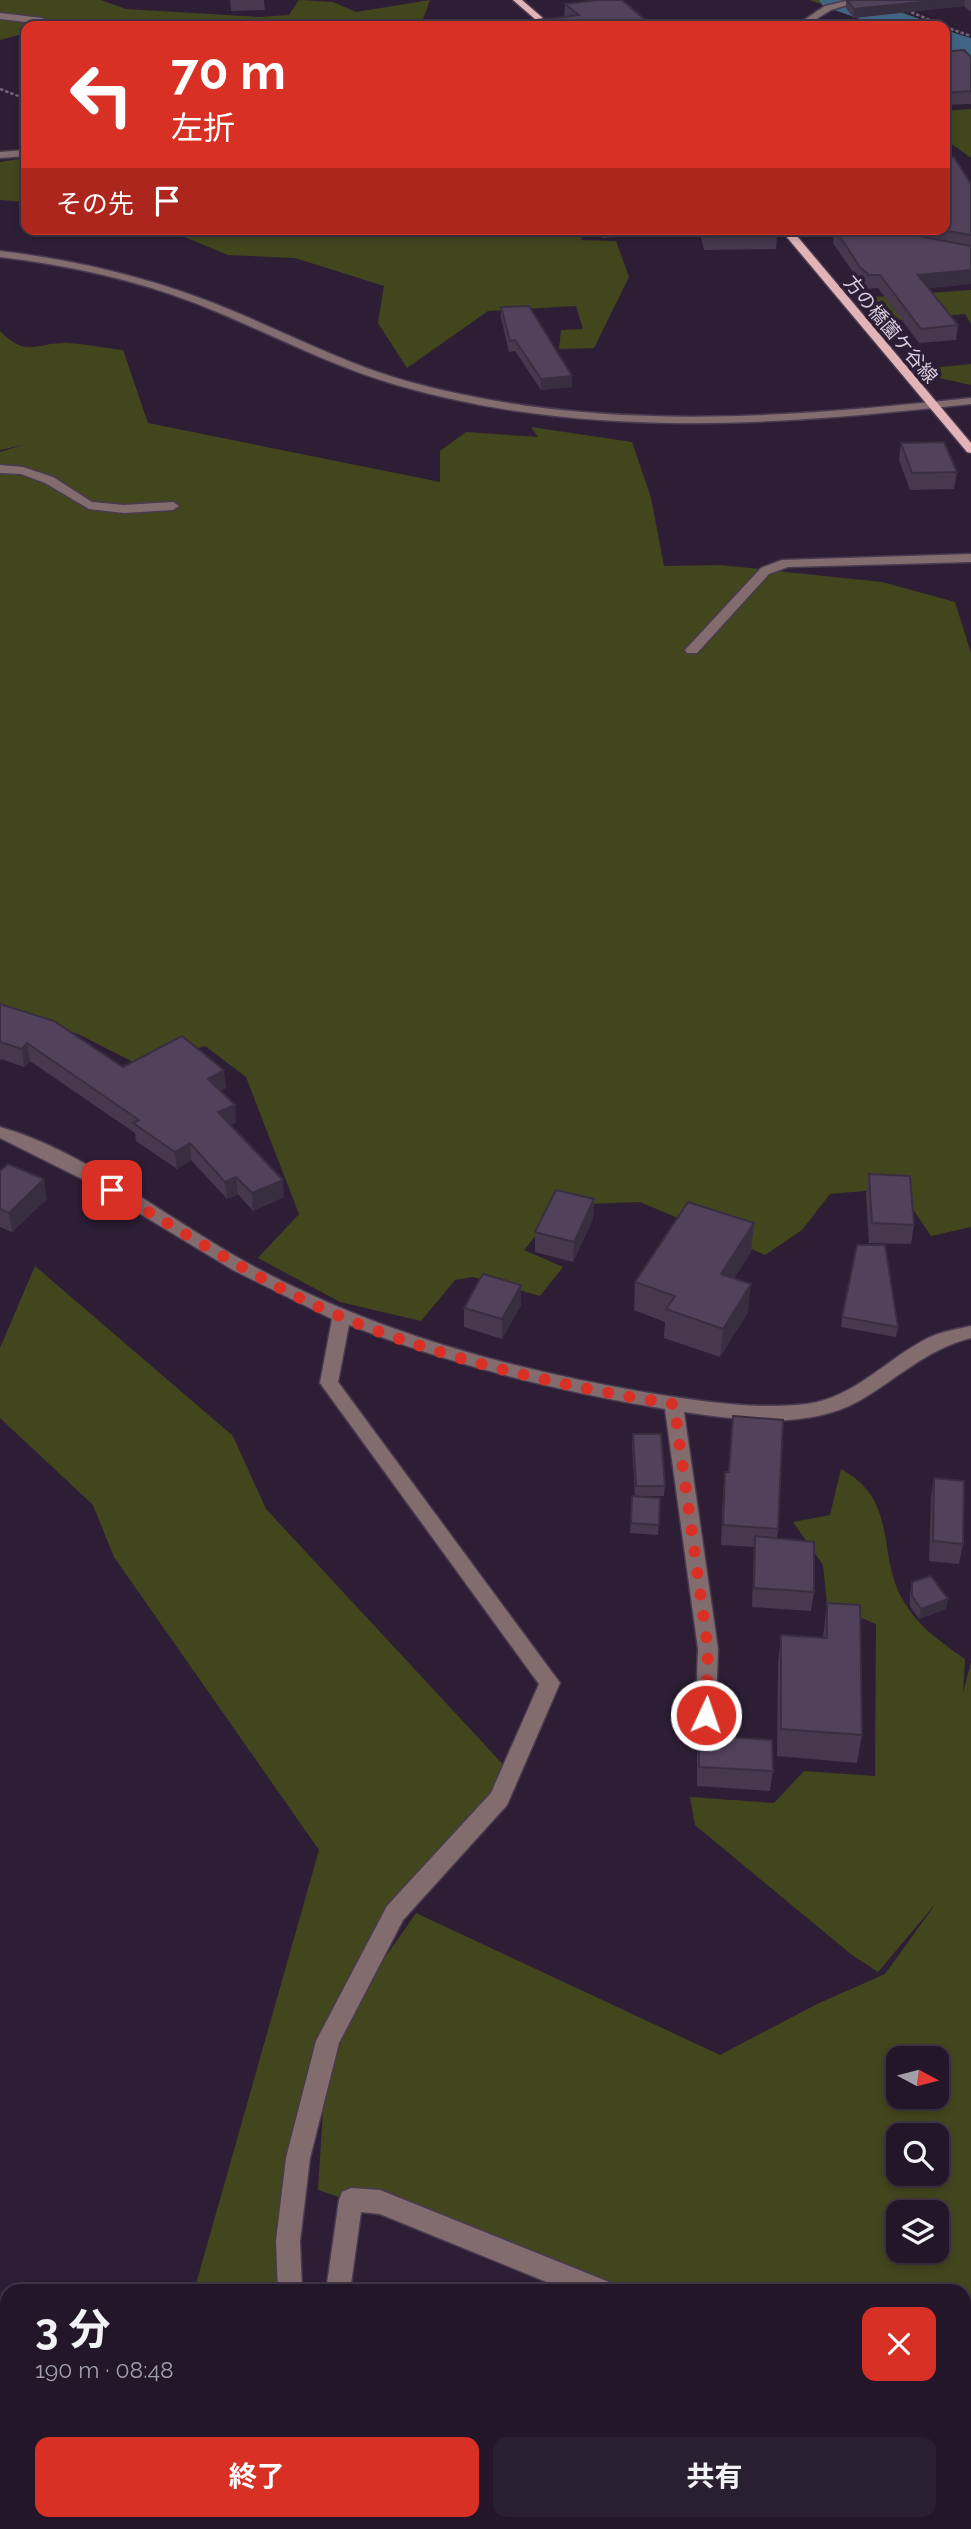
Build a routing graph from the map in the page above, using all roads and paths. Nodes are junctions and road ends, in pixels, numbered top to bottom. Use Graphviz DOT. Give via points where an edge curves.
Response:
graph roads {
  1 [pos="517,0"];
  2 [pos="860,0"];
  3 [pos="907,10"];
  4 [pos="0,16"];
  5 [pos="42,21"];
  6 [pos="542,21"];
  7 [pos="807,21"];
  8 [pos="931,21"];
  9 [pos="950,29"];
  10 [pos="971,36"];
  11 [pos="0,89"];
  12 [pos="21,97"];
  13 [pos="21,153"];
  14 [pos="0,155"];
  15 [pos="790,235"];
  16 [pos="858,235"];
  17 [pos="864,236"];
  18 [pos="0,254"];
  19 [pos="971,401"];
  20 [pos="931,405"];
  21 [pos="971,450"];
  22 [pos="0,469"];
  23 [pos="173,506"];
  24 [pos="971,558"];
  25 [pos="692,650"];
  26 [pos="0,1132"];
  27 [pos="342,1316"];
  28 [pos="971,1332"];
  29 [pos="674,1404"];
  30 [pos="705,1737"];
  31 [pos="290,2284"];
  32 [pos="339,2284"];
  33 [pos="583,2284"];
  1 -- 6 [label="main road"];
  2 -- 7 [label="street" via="828,8"];
  3 -- 8 [label="path"];
  4 -- 5 [label="street"];
  9 -- 10 [label="path"];
  11 -- 12 [label="path"];
  13 -- 14 [label="street"];
  15 -- 20 [label="main road, 方の橋薗ケ谷線"];
  16 -- 17 [label="street"];
  18 -- 20 [label="street" via="125,276 225,311 358,369 515,409 695,423 777,421"];
  19 -- 20 [label="street"];
  20 -- 21 [label="main road, 方の橋薗ケ谷線"];
  22 -- 23 [label="street" via="49,480 89,505 124,509"];
  24 -- 25 [label="street" via="786,564 765,571"];
  26 -- 27 [label="street" via="48,1152 240,1267"];
  27 -- 29 [label="street" via="513,1372"];
  27 -- 31 [label="street" via="330,1383 550,1683 499,1799 396,1913 328,2041 298,2158 288,2241"];
  28 -- 29 [label="street" via="937,1341 830,1407 782,1414"];
  29 -- 30 [label="street" via="708,1649"];
  32 -- 33 [label="street" via="351,2200 380,2202"];
}
